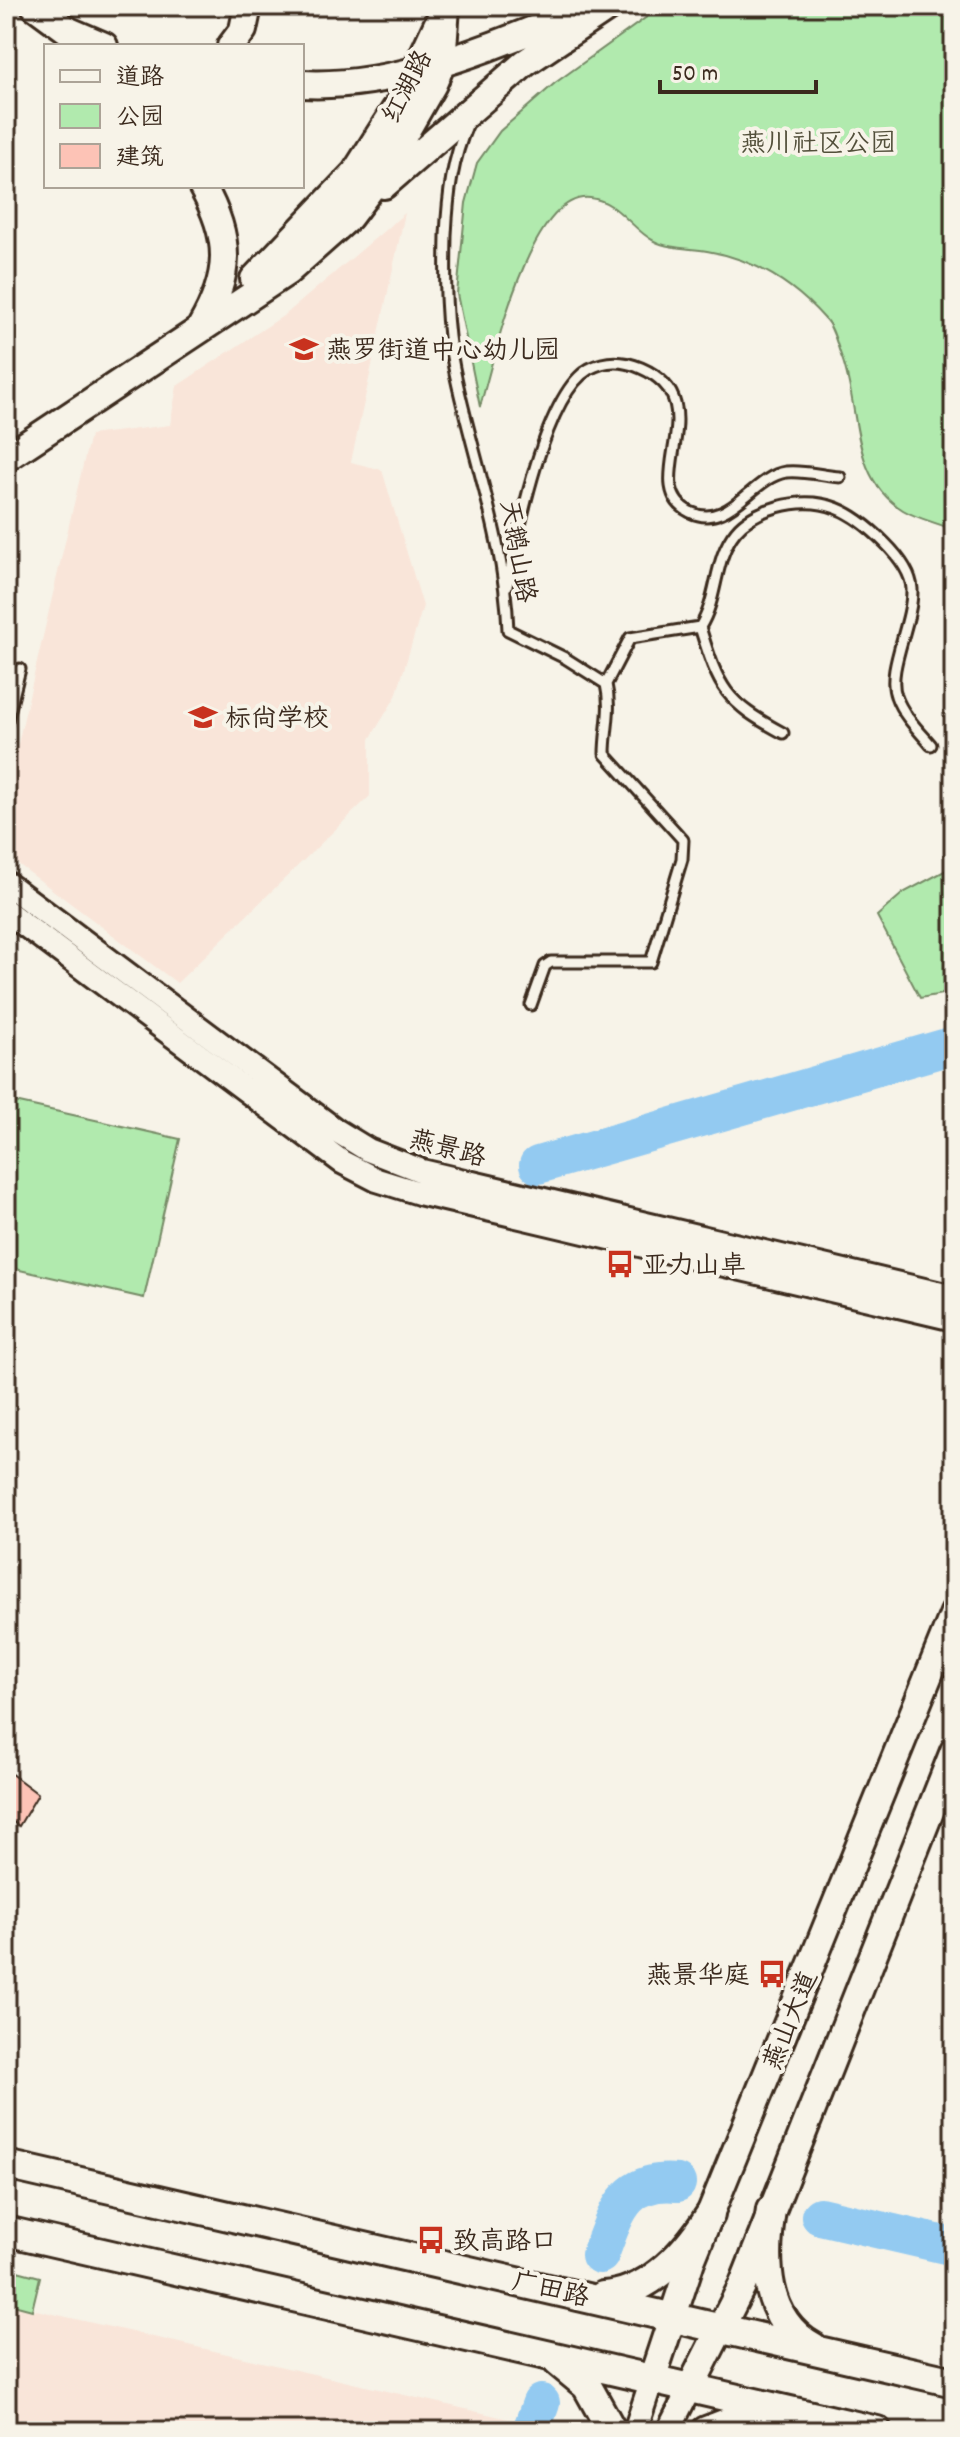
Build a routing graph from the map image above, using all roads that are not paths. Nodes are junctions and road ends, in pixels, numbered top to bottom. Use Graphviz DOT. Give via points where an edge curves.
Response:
graph roads {
  1 [pos="35,6"];
  2 [pos="248,6"];
  3 [pos="427,6"];
  4 [pos="448,6"];
  5 [pos="594,6"];
  6 [pos="610,6"];
  7 [pos="79,38"];
  8 [pos="232,44"];
  9 [pos="442,63"];
  10 [pos="415,72"];
  11 [pos="304,84"];
  12 [pos="475,105"];
  13 [pos="203,188"];
  14 [pos="349,217"];
  15 [pos="197,333"];
  16 [pos="6,458"];
  17 [pos="840,477"];
  18 [pos="507,589"];
  19 [pos="700,627"];
  20 [pos="20,669"];
  21 [pos="606,684"];
  22 [pos="6,725"];
  23 [pos="783,733"];
  24 [pos="931,745"];
  25 [pos="6,883"];
  26 [pos="6,911"];
  27 [pos="531,1005"];
  28 [pos="954,1297"];
  29 [pos="954,1319"];
  30 [pos="954,1613"];
  31 [pos="954,1751"];
  32 [pos="6,2165"];
  33 [pos="771,2210"];
  34 [pos="710,2215"];
  35 [pos="6,2231"];
  36 [pos="582,2295"];
  37 [pos="673,2316"];
  38 [pos="721,2327"];
  39 [pos="531,2351"];
  40 [pos="821,2351"];
  41 [pos="652,2379"];
  42 [pos="954,2382"];
  43 [pos="690,2388"];
  44 [pos="825,2419"];
  45 [pos="612,2431"];
  46 [pos="635,2431"];
  47 [pos="668,2431"];
  48 [pos="706,2431"];
  49 [pos="877,2431"];
  1 -- 7 [label="main road"];
  2 -- 8 [label="main road" via="243,30"];
  3 -- 4 [label="main road"];
  4 -- 9 [label="main road, 红湖路"];
  4 -- 10 [label="main road, 红湖路"];
  5 -- 9 [label="main road"];
  6 -- 12 [label="main road" via="525,63"];
  9 -- 10 [label="main road"];
  9 -- 14 [label="main road, 红湖路" via="380,176"];
  10 -- 11 [label="main road"];
  10 -- 15 [label="main road, 红湖路" via="390,120 333,200"];
  12 -- 14 [label="main road"];
  12 -- 18 [label="lane, 天鹅山路" via="454,154 444,293 454,368"];
  13 -- 15 [label="main road" via="219,223 225,260 217,299"];
  14 -- 15 [label="main road, 红湖路" via="287,272"];
  15 -- 16 [label="main road, 红湖路"];
  17 -- 18 [label="lane" via="785,472 726,511 708,517 688,511 674,495 671,471 676,396 655,374 630,363 604,361 581,374 556,409 518,530"];
  18 -- 21 [label="lane, 天鹅山路" via="508,630"];
  19 -- 21 [label="lane" via="630,638"];
  19 -- 23 [label="lane" via="722,688 743,711"];
  19 -- 24 [label="lane" via="723,550 738,529 762,511 801,501 835,506 870,528 899,557 912,587 908,630 892,677 896,696"];
  20 -- 22 [label="lane"];
  21 -- 27 [label="lane" via="612,709 605,754 673,826 683,840 682,859 651,962 551,962"];
  25 -- 28 [label="street, 燕景路" via="337,1131 385,1158"];
  26 -- 29 [label="street, 燕景路" via="342,1162 377,1180"];
  30 -- 34 [label="main road, 燕山大道"];
  31 -- 33 [label="main road, 燕山大道"];
  32 -- 36 [label="main road, 广田路"];
  33 -- 38 [label="main road, 燕山大道"];
  33 -- 40 [label="main road" via="767,2266 775,2304 793,2332"];
  34 -- 36 [label="main road" via="680,2254 643,2284 619,2295"];
  34 -- 37 [label="main road, 燕山大道"];
  35 -- 39 [label="main road"];
  36 -- 37 [label="main road, 广田路"];
  37 -- 38 [label="main road, 广田路"];
  37 -- 41 [label="main road, 燕山大道"];
  38 -- 40 [label="main road, 广田路"];
  38 -- 43 [label="main road, 燕山大道"];
  39 -- 41 [label="main road"];
  39 -- 45 [label="main road" via="579,2377"];
  40 -- 42 [label="main road, 广田路"];
  41 -- 43 [label="main road"];
  41 -- 46 [label="street, 燕山大道"];
  43 -- 44 [label="main road"];
  43 -- 47 [label="street, 燕山大道"];
  44 -- 48 [label="main road" via="753,2417"];
  44 -- 49 [label="main road"];
}
